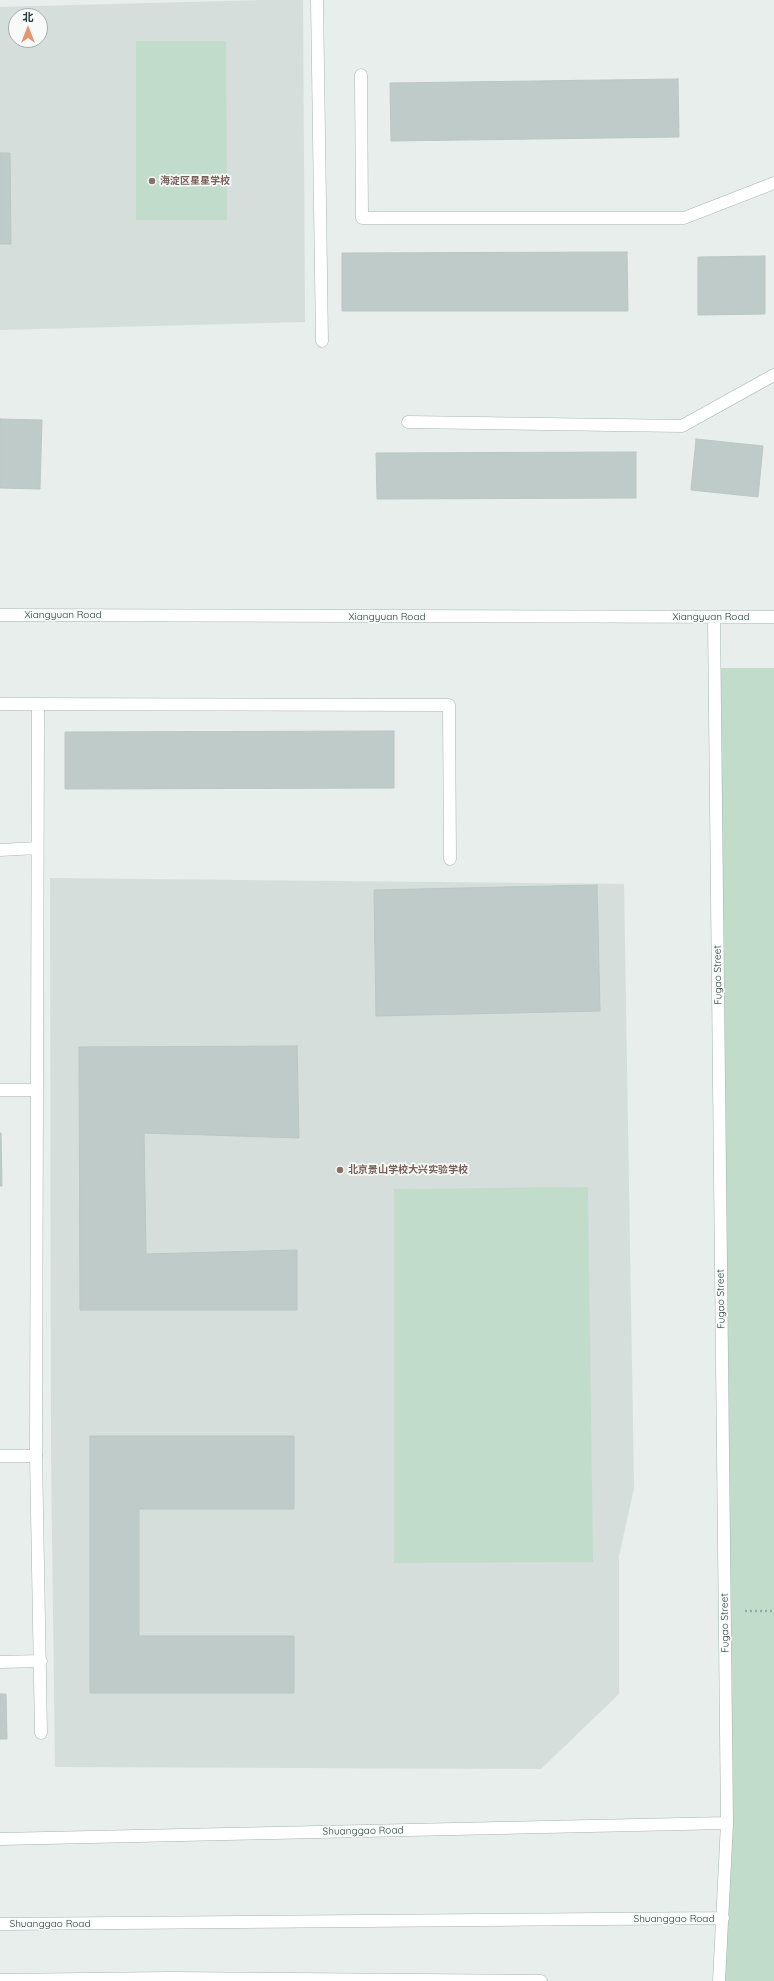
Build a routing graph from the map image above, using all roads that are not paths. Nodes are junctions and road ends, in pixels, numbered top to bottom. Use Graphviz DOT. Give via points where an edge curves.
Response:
graph roads {
  1 [pos="317,0"];
  2 [pos="361,75"];
  3 [pos="774,183"];
  4 [pos="322,341"];
  5 [pos="774,375"];
  6 [pos="408,422"];
  7 [pos="0,615"];
  8 [pos="774,617"];
  9 [pos="714,618"];
  10 [pos="0,704"];
  11 [pos="38,704"];
  12 [pos="38,848"];
  13 [pos="0,850"];
  14 [pos="450,859"];
  15 [pos="0,1090"];
  16 [pos="37,1090"];
  17 [pos="0,1456"];
  18 [pos="36,1456"];
  19 [pos="41,1661"];
  20 [pos="0,1662"];
  21 [pos="41,1733"];
  22 [pos="727,1822"];
  23 [pos="0,1839"];
  24 [pos="723,1918"];
  25 [pos="0,1924"];
  26 [pos="0,1980"];
  27 [pos="169,1980"];
  28 [pos="541,1981"];
  29 [pos="719,1981"];
  1 -- 4 [label="street"];
  2 -- 3 [label="street" via="362,218 684,218"];
  5 -- 6 [label="street" via="682,426"];
  7 -- 9 [label="street, Xiangyuan Road"];
  8 -- 9 [label="street, Xiangyuan Road"];
  9 -- 22 [label="street, Fugao Street"];
  10 -- 11 [label="street"];
  11 -- 12 [label="street"];
  11 -- 14 [label="street" via="449,705"];
  12 -- 13 [label="street"];
  12 -- 16 [label="street"];
  15 -- 16 [label="street"];
  16 -- 18 [label="street"];
  17 -- 18 [label="street"];
  18 -- 19 [label="street"];
  19 -- 20 [label="street"];
  19 -- 21 [label="street"];
  22 -- 23 [label="street, Shuanggao Road"];
  22 -- 24 [label="street, Fugao Street"];
  24 -- 25 [label="street, Shuanggao Road"];
  24 -- 29 [label="street, Fugao Street"];
  26 -- 27 [label="street"];
  27 -- 28 [label="street"];
}
